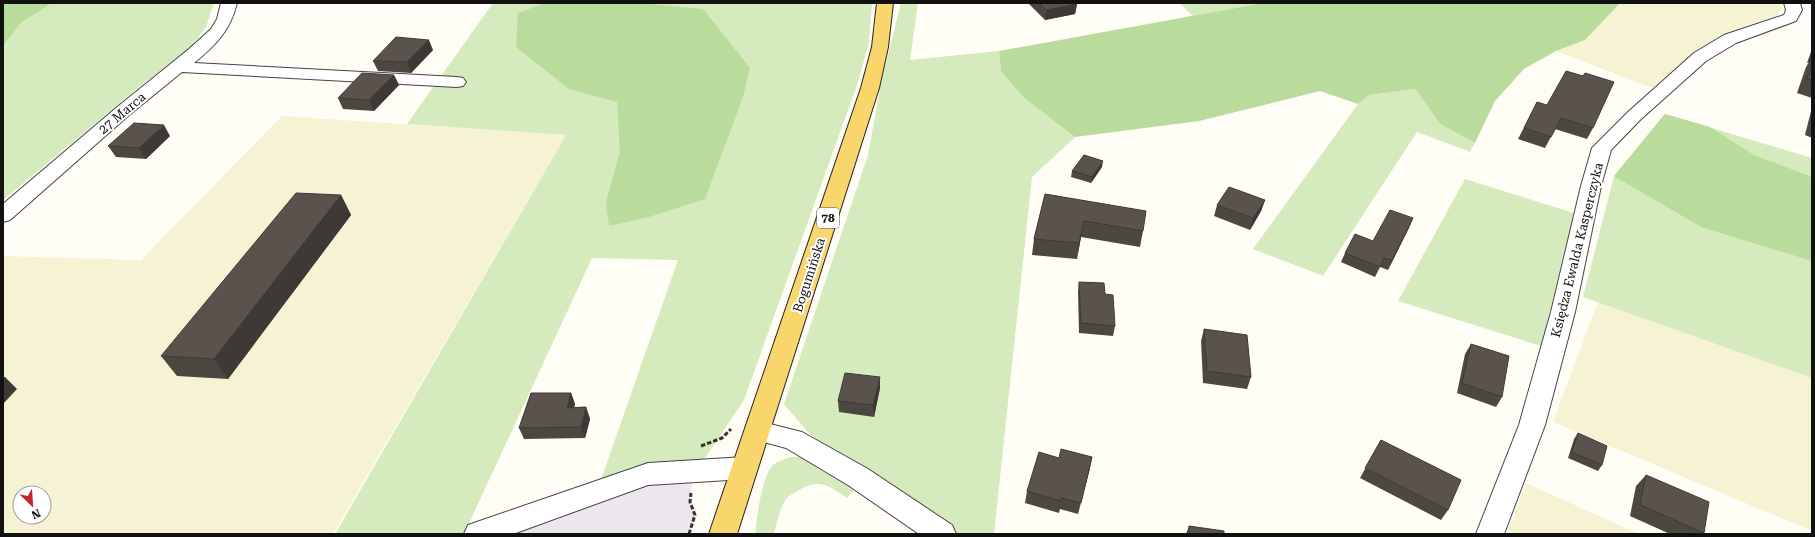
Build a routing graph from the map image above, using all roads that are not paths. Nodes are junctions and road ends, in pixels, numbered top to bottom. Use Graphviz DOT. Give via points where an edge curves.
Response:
graph roads {
  1 [pos="229,3"];
  2 [pos="885,3"];
  3 [pos="1798,8"];
  4 [pos="178,66"];
  5 [pos="457,82"];
  6 [pos="3,215"];
  7 [pos="758,431"];
  8 [pos="745,468"];
  9 [pos="478,534"];
  10 [pos="723,534"];
  11 [pos="942,534"];
  12 [pos="1490,534"];
  1 -- 4 [label="street, 27 Marca" via="225,19 217,32"];
  2 -- 7 [label="main road, Bogumińska / 78" via="880,47 870,88"];
  3 -- 12 [label="street, Księdza Ewalda Kasperczyka" via="1790,18 1730,39 1700,57 1602,148 1563,312 1532,425"];
  4 -- 5 [label="street"];
  4 -- 6 [label="street, 27 Marca"];
  7 -- 8 [label="main road, Bogumińska / 78"];
  7 -- 11 [label="street" via="793,439 858,478"];
  8 -- 9 [label="street" via="648,474"];
  8 -- 10 [label="main road, Bogumińska / 78"];
}
